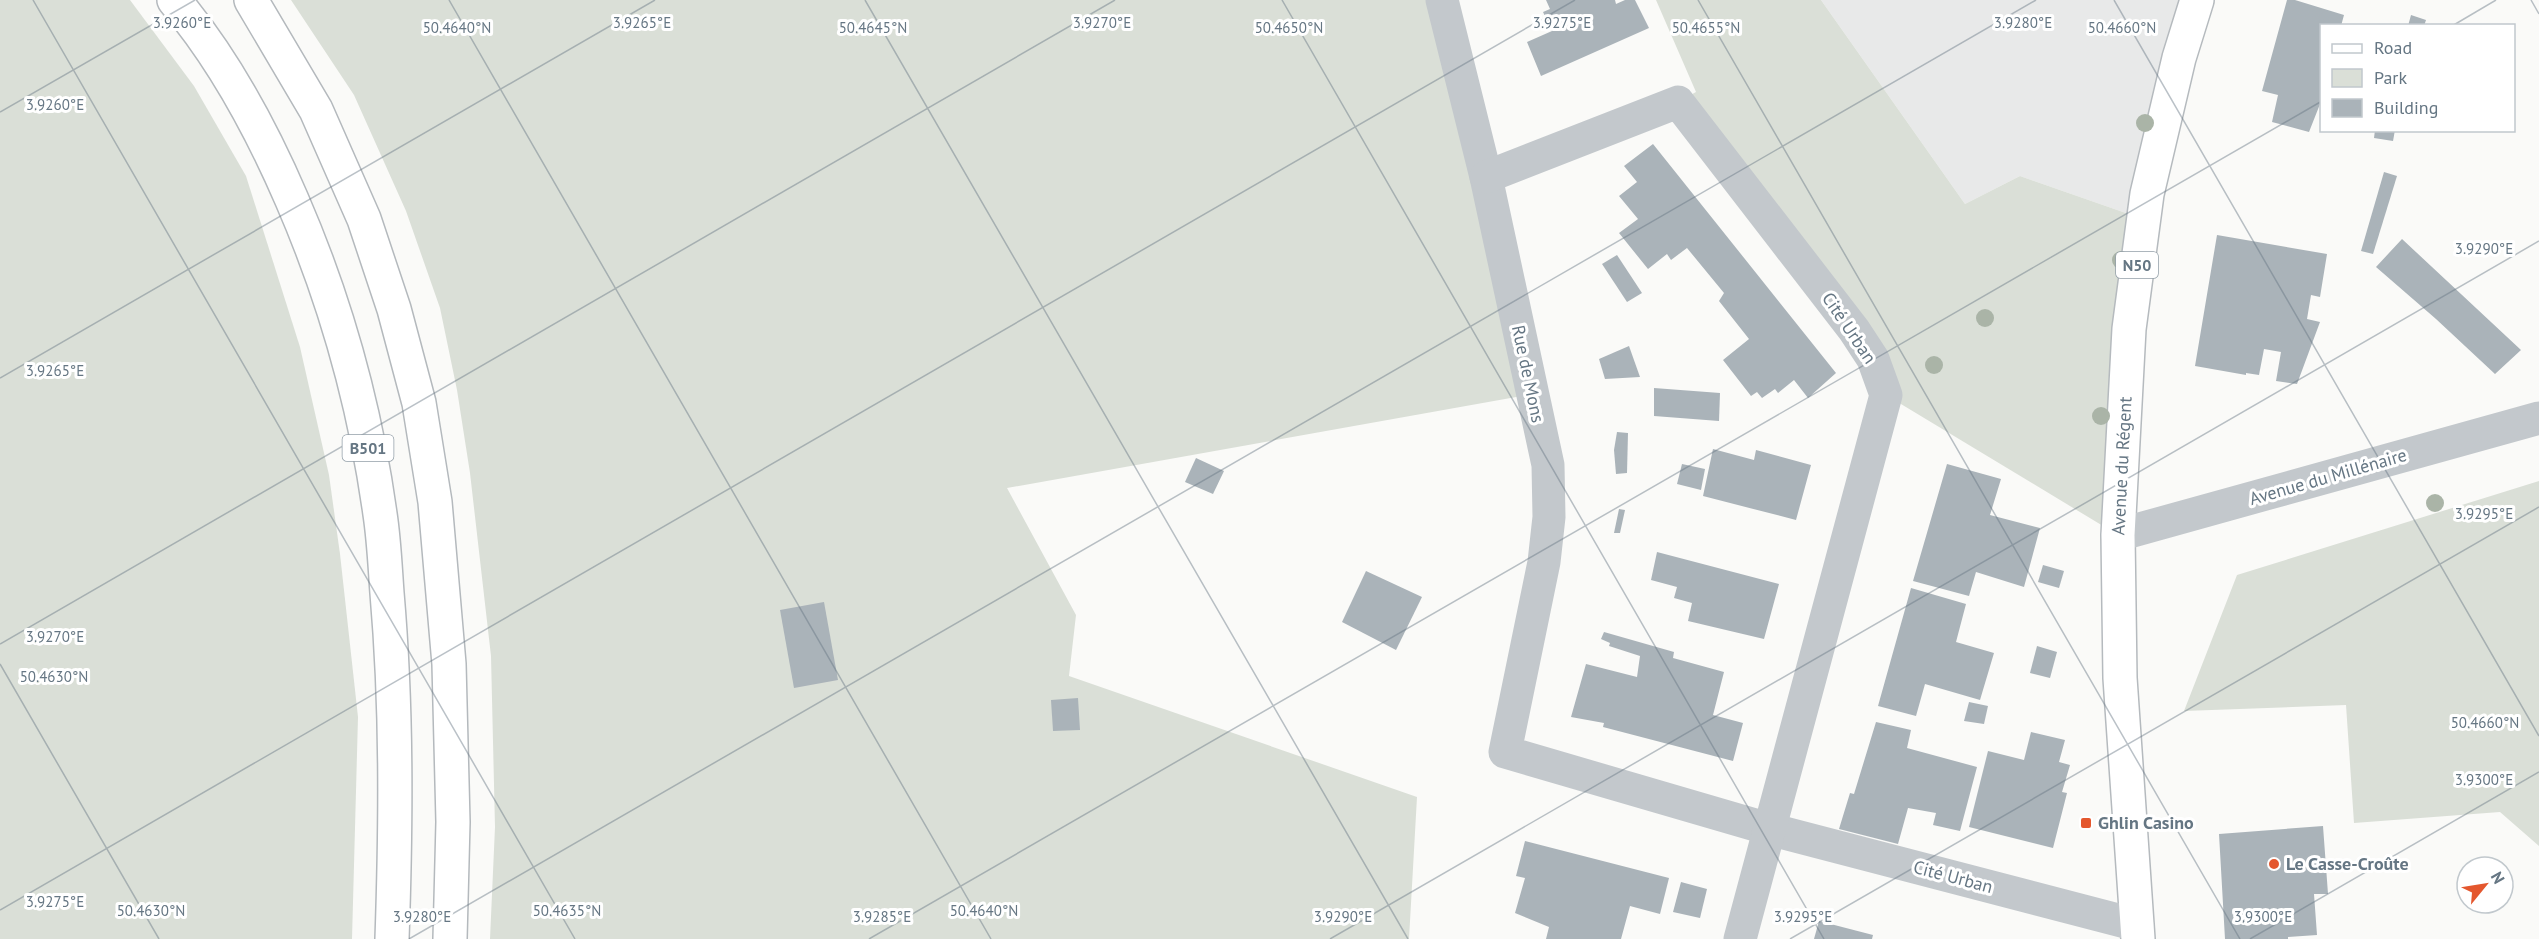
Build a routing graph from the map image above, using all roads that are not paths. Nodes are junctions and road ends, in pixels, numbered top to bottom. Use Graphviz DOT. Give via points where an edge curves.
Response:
graph roads {
  1 [pos="174,0"];
  2 [pos="251,0"];
  3 [pos="1442,0"];
  4 [pos="2197,0"];
  5 [pos="1486,177"];
  6 [pos="2539,418"];
  7 [pos="2118,536"];
  8 [pos="1505,752"];
  9 [pos="1769,829"];
  10 [pos="2138,932"];
  11 [pos="392,939"];
  12 [pos="450,939"];
  13 [pos="1740,939"];
  1 -- 11 [label="main road, B501" via="237,87 272,153 334,310 360,408 380,514 394,676"];
  2 -- 12 [label="main road" via="316,110 364,219 394,309 418,403 435,502 449,664 453,822"];
  3 -- 5 [label="street, Rue de Mons"];
  4 -- 7 [label="main road, Avenue du Régent / N50" via="2179,58 2143,219 2129,329"];
  5 -- 8 [label="street, Rue de Mons" via="1548,465 1549,517 1544,562"];
  5 -- 9 [label="street, Cité Urban" via="1678,102 1873,359 1886,395"];
  6 -- 7 [label="street, Avenue du Millénaire"];
  7 -- 10 [label="main road, Avenue du Régent / N50" via="2120,678"];
  8 -- 9 [label="street, Cité Urban"];
  9 -- 10 [label="street, Cité Urban"];
  9 -- 13 [label="street, Cité Urban"];
}
